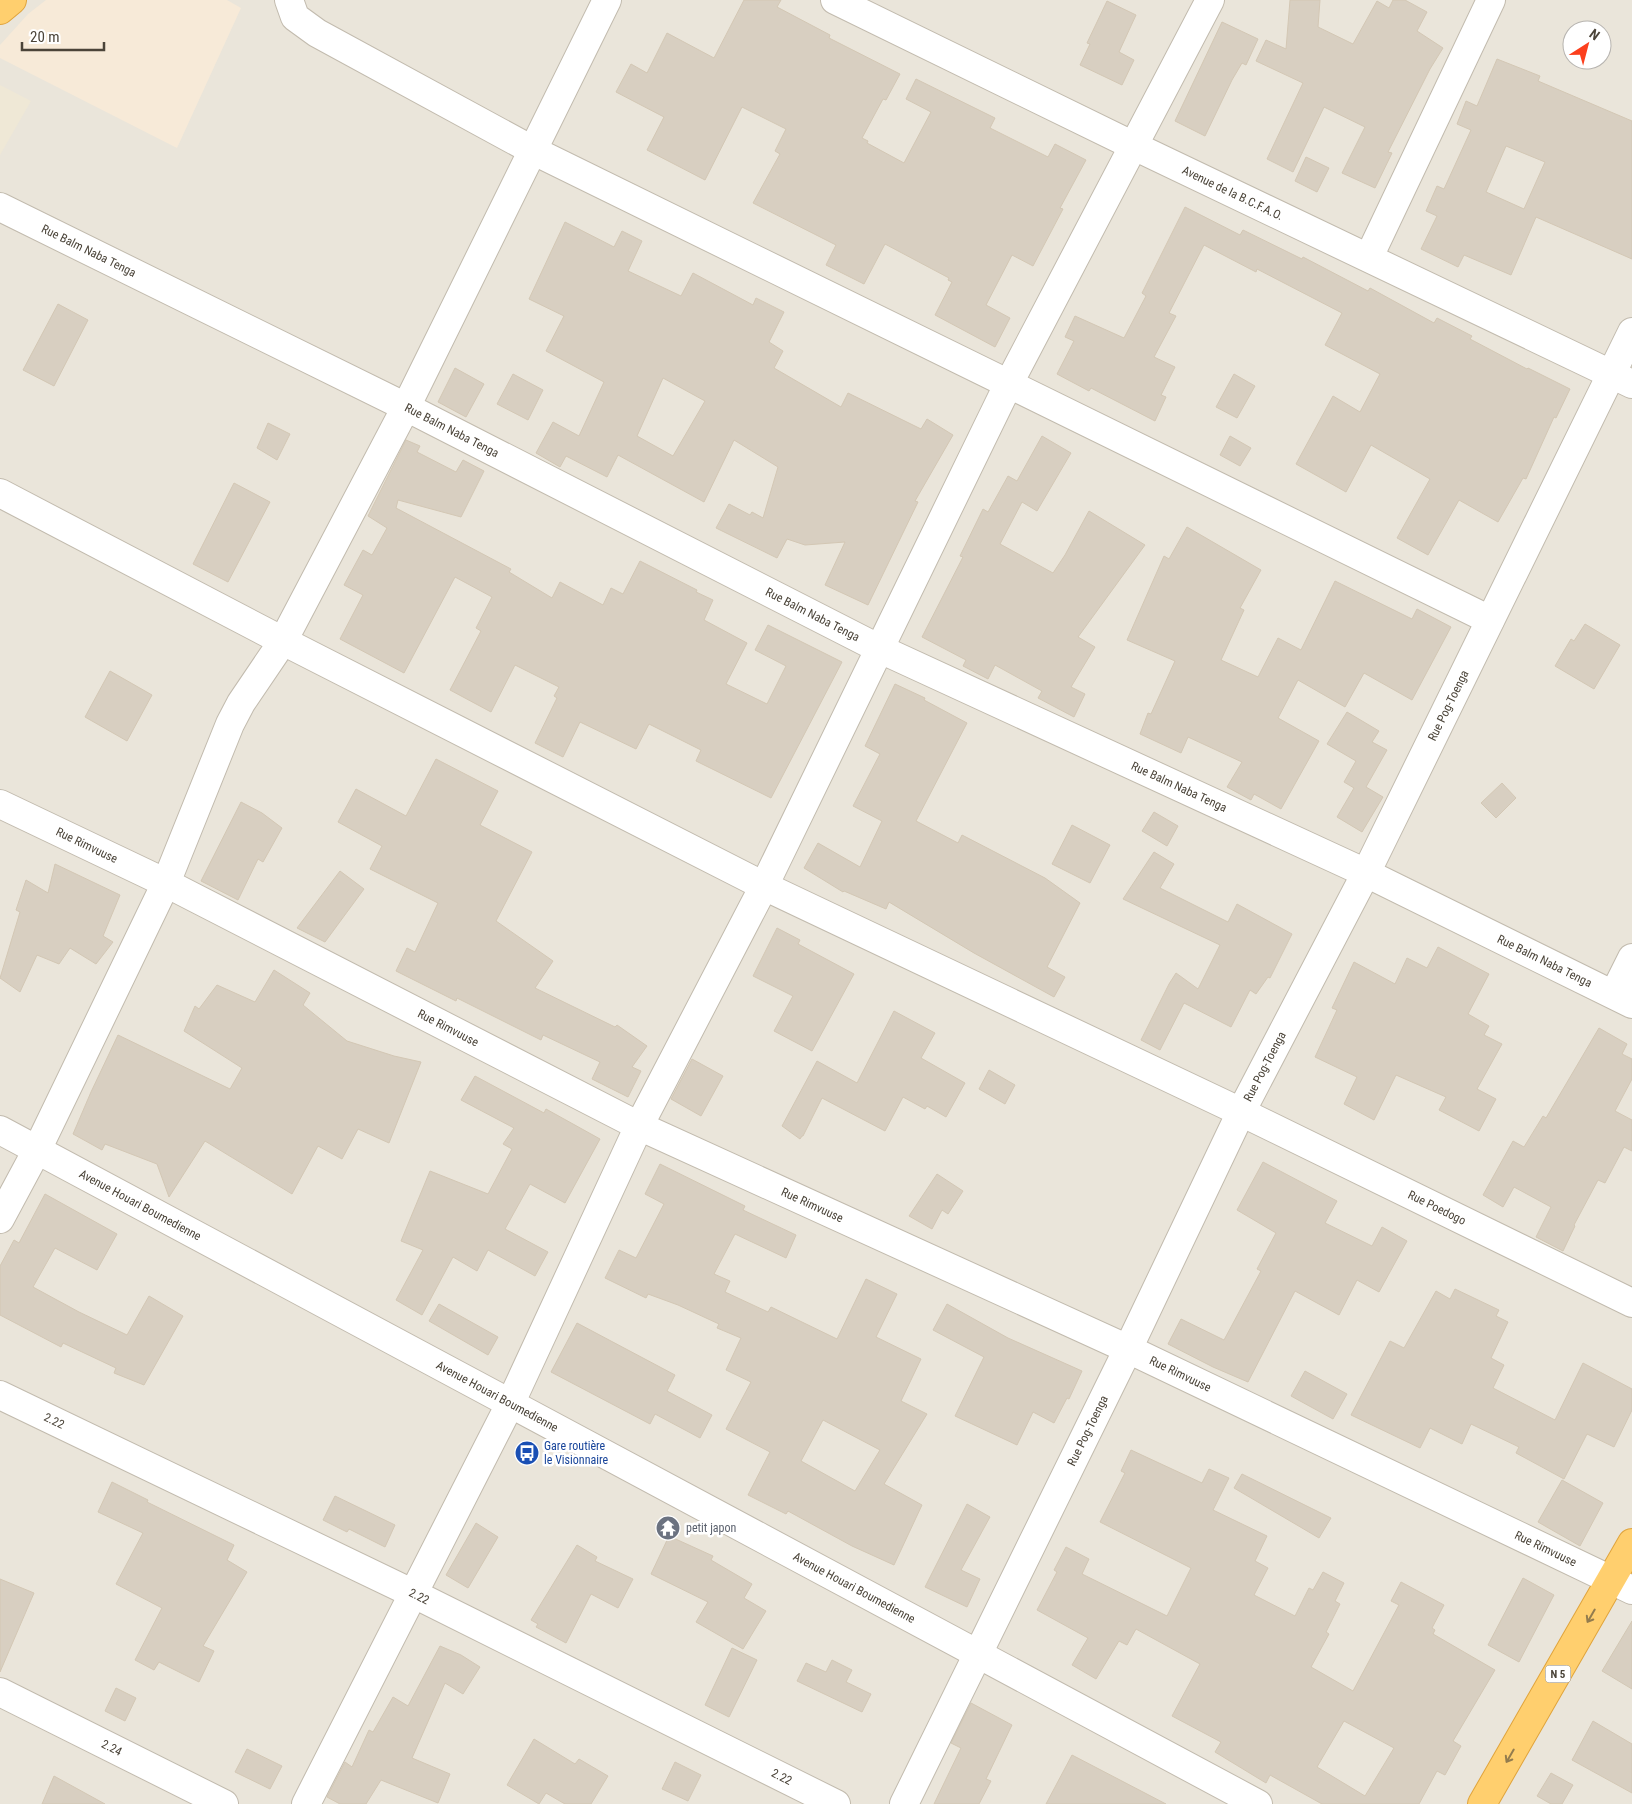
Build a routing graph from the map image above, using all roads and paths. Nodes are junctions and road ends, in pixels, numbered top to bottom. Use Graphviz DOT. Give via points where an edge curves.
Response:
graph roads {
  1 [pos="4,0"];
  2 [pos="12,0"];
  3 [pos="289,0"];
  4 [pos="607,0"];
  5 [pos="835,0"];
  6 [pos="1210,0"];
  7 [pos="1490,0"];
  8 [pos="0,9"];
  9 [pos="1134,146"];
  10 [pos="534,151"];
  11 [pos="0,207"];
  12 [pos="1369,257"];
  13 [pos="1632,332"];
  14 [pos="1622,379"];
  15 [pos="1008,385"];
  16 [pos="406,407"];
  17 [pos="0,493"];
  18 [pos="1490,620"];
  19 [pos="283,641"];
  20 [pos="880,649"];
  21 [pos="0,804"];
  22 [pos="1366,873"];
  23 [pos="166,883"];
  24 [pos="764,886"];
  25 [pos="1632,958"];
  26 [pos="1623,999"];
  27 [pos="1241,1112"];
  28 [pos="639,1126"];
  29 [pos="0,1130"];
  30 [pos="37,1150"];
  31 [pos="0,1219"];
  32 [pos="1632,1303"];
  33 [pos="1128,1349"];
  34 [pos="0,1395"];
  35 [pos="511,1402"];
  36 [pos="1632,1543"];
  37 [pos="1622,1585"];
  38 [pos="414,1594"];
  39 [pos="978,1654"];
  40 [pos="0,1692"];
  41 [pos="224,1804"];
  42 [pos="306,1804"];
  43 [pos="836,1804"];
  44 [pos="904,1804"];
  45 [pos="1258,1804"];
  46 [pos="1482,1804"];
  1 -- 8 [label="highway"];
  2 -- 8 [label="highway"];
  3 -- 10 [label="street" via="295,17 316,33"];
  4 -- 10 [label="street"];
  5 -- 9 [label="street, Avenue de la B.C.F.A.O."];
  6 -- 9 [label="street"];
  7 -- 12 [label="street"];
  9 -- 12 [label="street, Avenue de la B.C.F.A.O."];
  9 -- 15 [label="street"];
  10 -- 15 [label="street"];
  10 -- 16 [label="street"];
  11 -- 16 [label="street, Rue Balm Naba Tenga"];
  12 -- 14 [label="street, Avenue de la B.C.F.A.O."];
  13 -- 14 [label="street, Rue Pog-Toenga"];
  14 -- 18 [label="street, Rue Pog-Toenga"];
  15 -- 18 [label="street"];
  15 -- 20 [label="street"];
  16 -- 19 [label="street"];
  16 -- 20 [label="street, Rue Balm Naba Tenga"];
  17 -- 19 [label="street, Rue Poedogo"];
  18 -- 22 [label="street, Rue Pog-Toenga"];
  19 -- 23 [label="street" via="230,724"];
  19 -- 24 [label="street, Rue Poedogo"];
  20 -- 22 [label="street, Rue Balm Naba Tenga"];
  20 -- 24 [label="street"];
  21 -- 23 [label="street, Rue Rimvuuse"];
  22 -- 26 [label="street, Rue Balm Naba Tenga"];
  22 -- 27 [label="street, Rue Pog-Toenga"];
  23 -- 28 [label="street, Rue Rimvuuse"];
  23 -- 30 [label="street"];
  24 -- 27 [label="street, Rue Poedogo"];
  24 -- 28 [label="street"];
  25 -- 26 [label="street"];
  27 -- 32 [label="street, Rue Poedogo"];
  27 -- 33 [label="street, Rue Pog-Toenga"];
  28 -- 33 [label="street, Rue Rimvuuse"];
  28 -- 35 [label="street"];
  29 -- 30 [label="street, Avenue Houari Boumedienne"];
  30 -- 31 [label="street"];
  30 -- 35 [label="street, Avenue Houari Boumedienne"];
  33 -- 37 [label="street, Rue Rimvuuse"];
  33 -- 39 [label="street, Rue Pog-Toenga"];
  34 -- 38 [label="street, 2.22"];
  35 -- 38 [label="street"];
  35 -- 39 [label="street, Avenue Houari Boumedienne"];
  36 -- 37 [label="highway, N 5"];
  37 -- 46 [label="highway, N 5, one-way"];
  38 -- 42 [label="street"];
  38 -- 43 [label="street, 2.22"];
  39 -- 44 [label="street, Rue Pog-Toenga"];
  39 -- 45 [label="street, Avenue Houari Boumedienne"];
  40 -- 41 [label="street, 2.24"];
}
